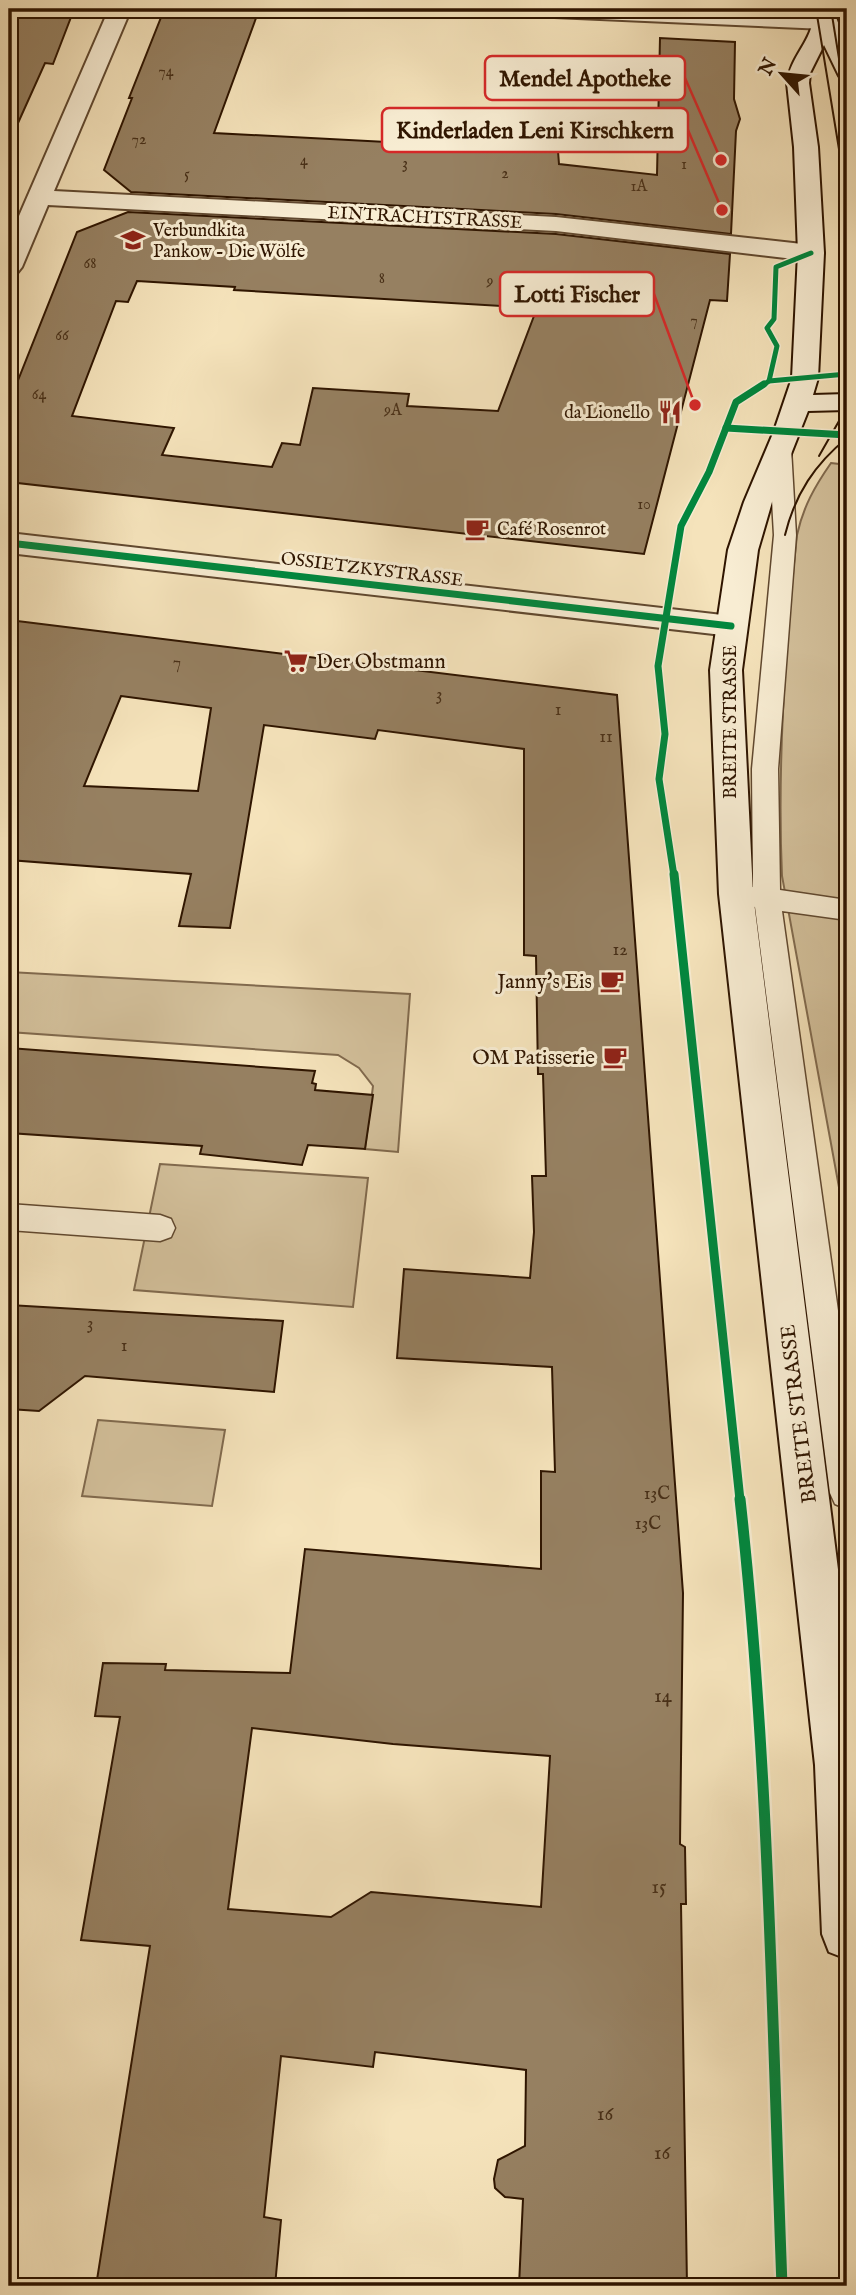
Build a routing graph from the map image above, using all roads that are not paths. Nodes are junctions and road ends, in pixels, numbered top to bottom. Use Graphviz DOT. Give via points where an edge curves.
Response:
graph roads {
  1 [pos="120,9"];
  2 [pos="509,9"];
  3 [pos="824,16"];
  4 [pos="847,71"];
  5 [pos="38,197"];
  6 [pos="811,253"];
  7 [pos="9,267"];
  8 [pos="847,401"];
  9 [pos="799,403"];
  10 [pos="780,448"];
  11 [pos="9,543"];
  12 [pos="731,626"];
  13 [pos="751,897"];
  14 [pos="847,910"];
  15 [pos="9,1217"];
  16 [pos="160,1228"];
  17 [pos="847,1493"];
  18 [pos="834,1600"];
  19 [pos="847,1934"];
  1 -- 5 [label="street"];
  2 -- 3 [label="street"];
  3 -- 4 [label="street"];
  3 -- 6 [label="street, BREITE STRASSE" via="798,83"];
  5 -- 6 [label="street, EINTRACHTSTRASSE" via="556,223"];
  5 -- 7 [label="street"];
  6 -- 9 [label="street, BREITE STRASSE" via="805,377"];
  8 -- 9 [label="street"];
  9 -- 10 [label="street, BREITE STRASSE"];
  10 -- 12 [label="street, BREITE STRASSE" via="743,550"];
  10 -- 13 [label="lane" via="785,535"];
  11 -- 12 [label="street, OSSIETZKYSTRASSE"];
  12 -- 13 [label="street, BREITE STRASSE" via="727,707"];
  13 -- 14 [label="lane"];
  13 -- 17 [label="lane"];
  13 -- 18 [label="street, BREITE STRASSE"];
  15 -- 16 [label="lane"];
  18 -- 19 [label="street, BREITE STRASSE"];
}
